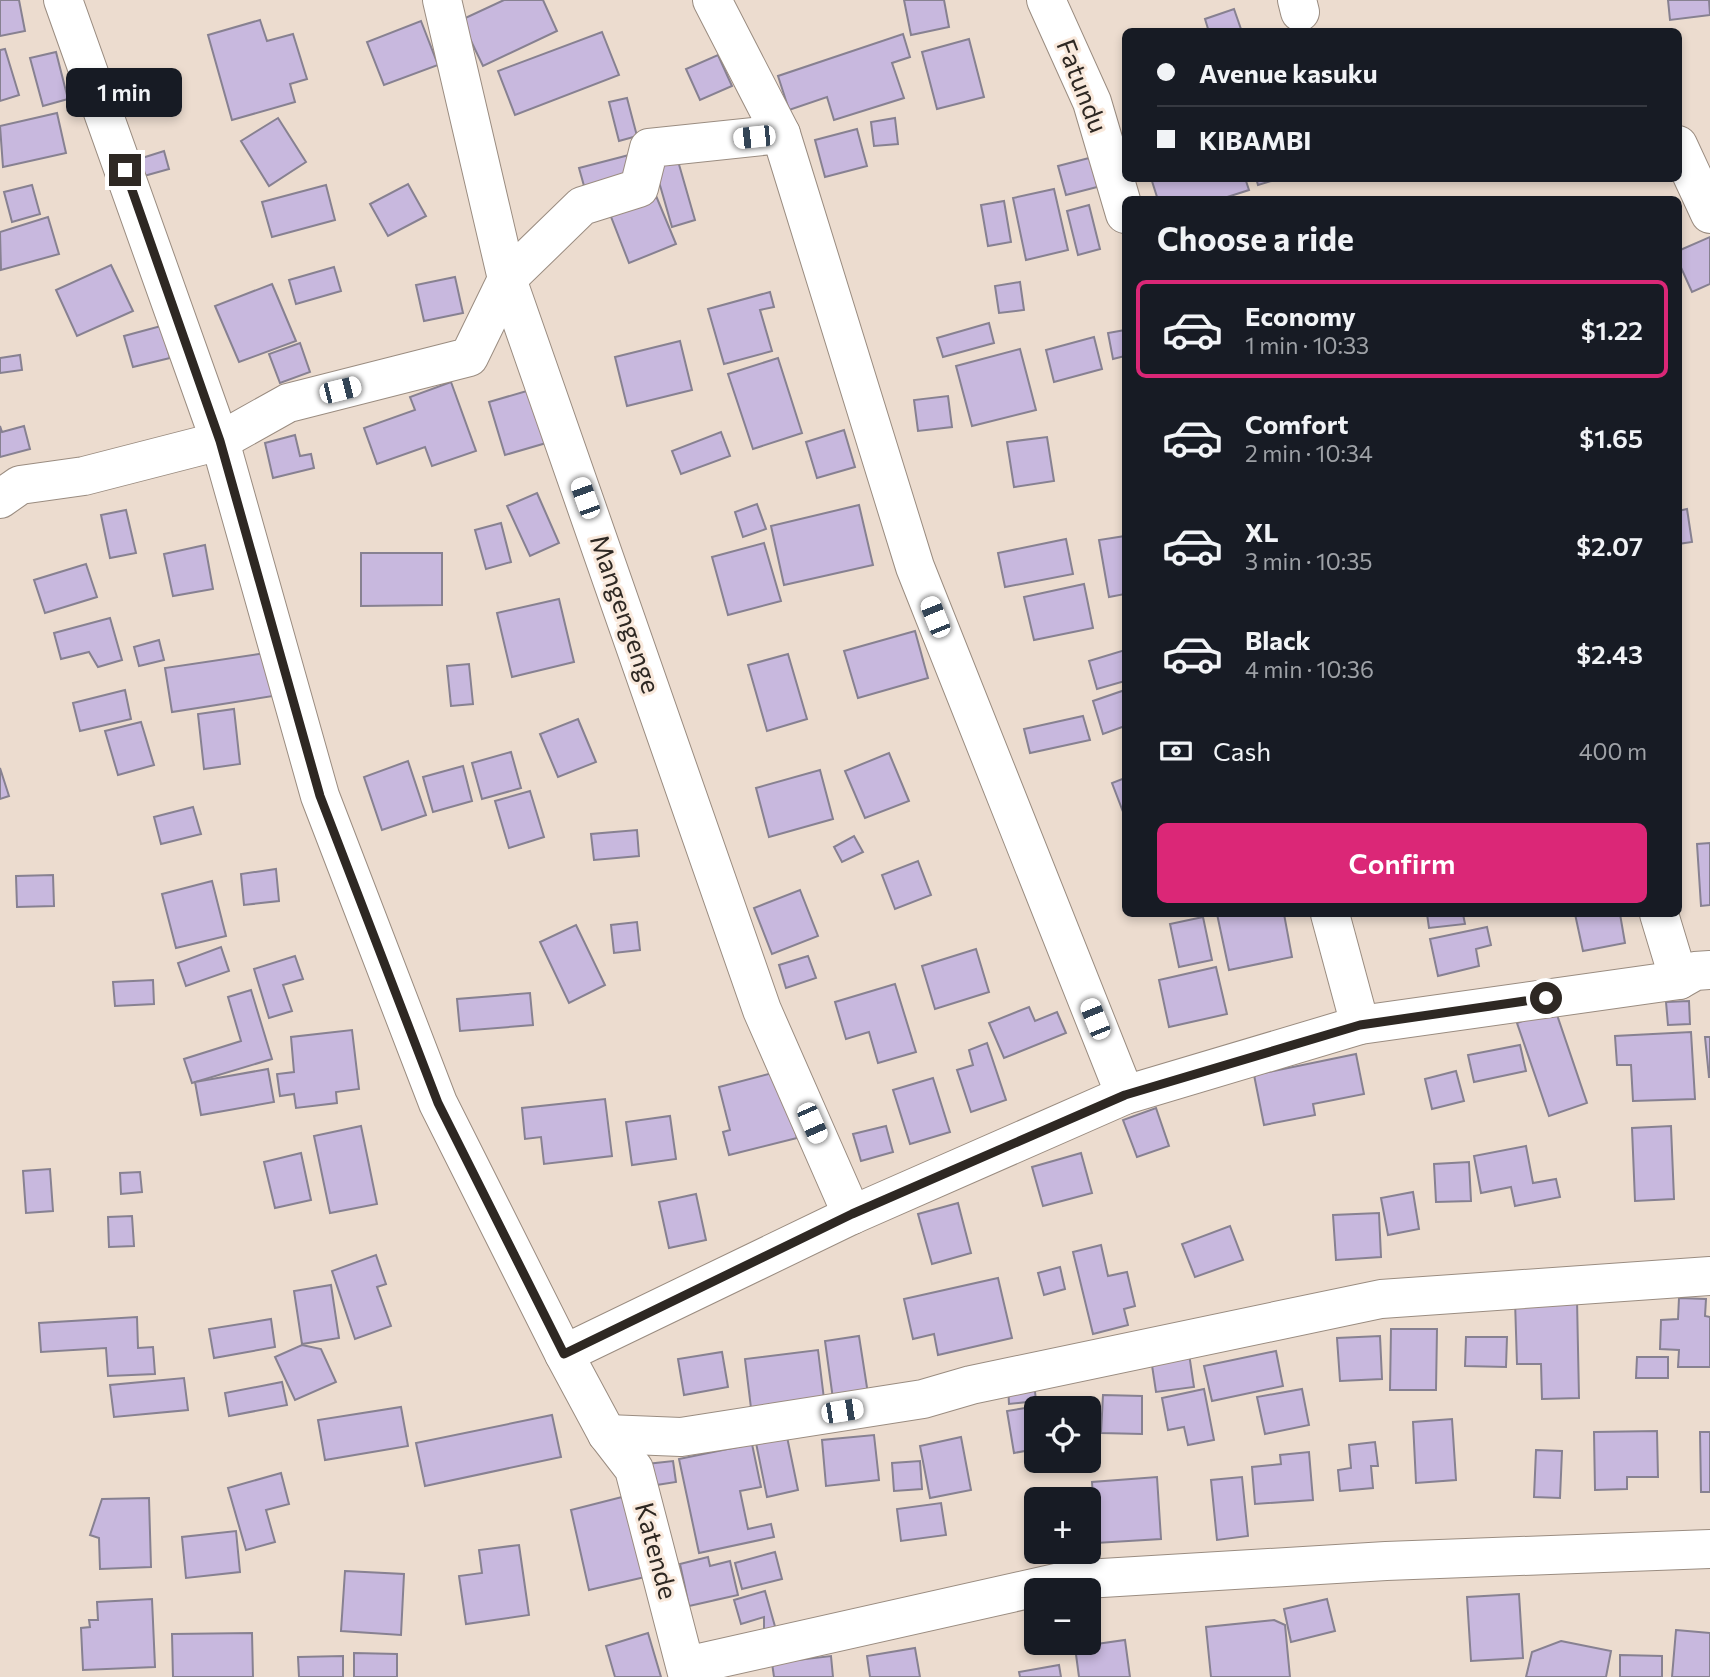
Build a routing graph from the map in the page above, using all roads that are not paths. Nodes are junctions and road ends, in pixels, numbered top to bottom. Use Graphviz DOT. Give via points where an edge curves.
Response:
graph roads {
  1 [pos="64,0"];
  2 [pos="442,0"];
  3 [pos="712,0"];
  4 [pos="1046,0"];
  5 [pos="781,134"];
  6 [pos="1682,154"];
  7 [pos="1122,204"];
  8 [pos="1710,214"];
  9 [pos="507,279"];
  10 [pos="220,441"];
  11 [pos="0,499"];
  12 [pos="1331,917"];
  13 [pos="1661,917"];
  14 [pos="1694,975"];
  15 [pos="1360,1025"];
  16 [pos="1125,1095"];
  17 [pos="852,1214"];
  18 [pos="1710,1276"];
  19 [pos="564,1354"];
  20 [pos="607,1434"];
  21 [pos="1710,1549"];
  22 [pos="687,1671"];
  1 -- 10 [label="street, Katende"];
  2 -- 9 [label="street, Mangengenge"];
  3 -- 5 [label="street"];
  4 -- 7 [label="street, Fatundu" via="1092,102"];
  5 -- 9 [label="street" via="649,148 639,188 582,206"];
  5 -- 16 [label="street" via="915,567"];
  6 -- 8 [label="street"];
  9 -- 10 [label="street" via="469,357 288,402"];
  9 -- 17 [label="street, Mangengenge" via="762,1010"];
  10 -- 11 [label="street" via="84,476 20,485"];
  10 -- 19 [label="street, Katende" via="320,796 438,1103"];
  12 -- 15 [label="street"];
  13 -- 14 [label="street"];
  14 -- 15 [label="street"];
  15 -- 16 [label="street"];
  16 -- 17 [label="street"];
  17 -- 19 [label="street"];
  18 -- 20 [label="street" via="1381,1299 923,1399 681,1437"];
  19 -- 20 [label="street, Katende"];
  20 -- 22 [label="street, Katende" via="634,1469"];
  21 -- 22 [label="street" via="1386,1561 1069,1580"];
}
